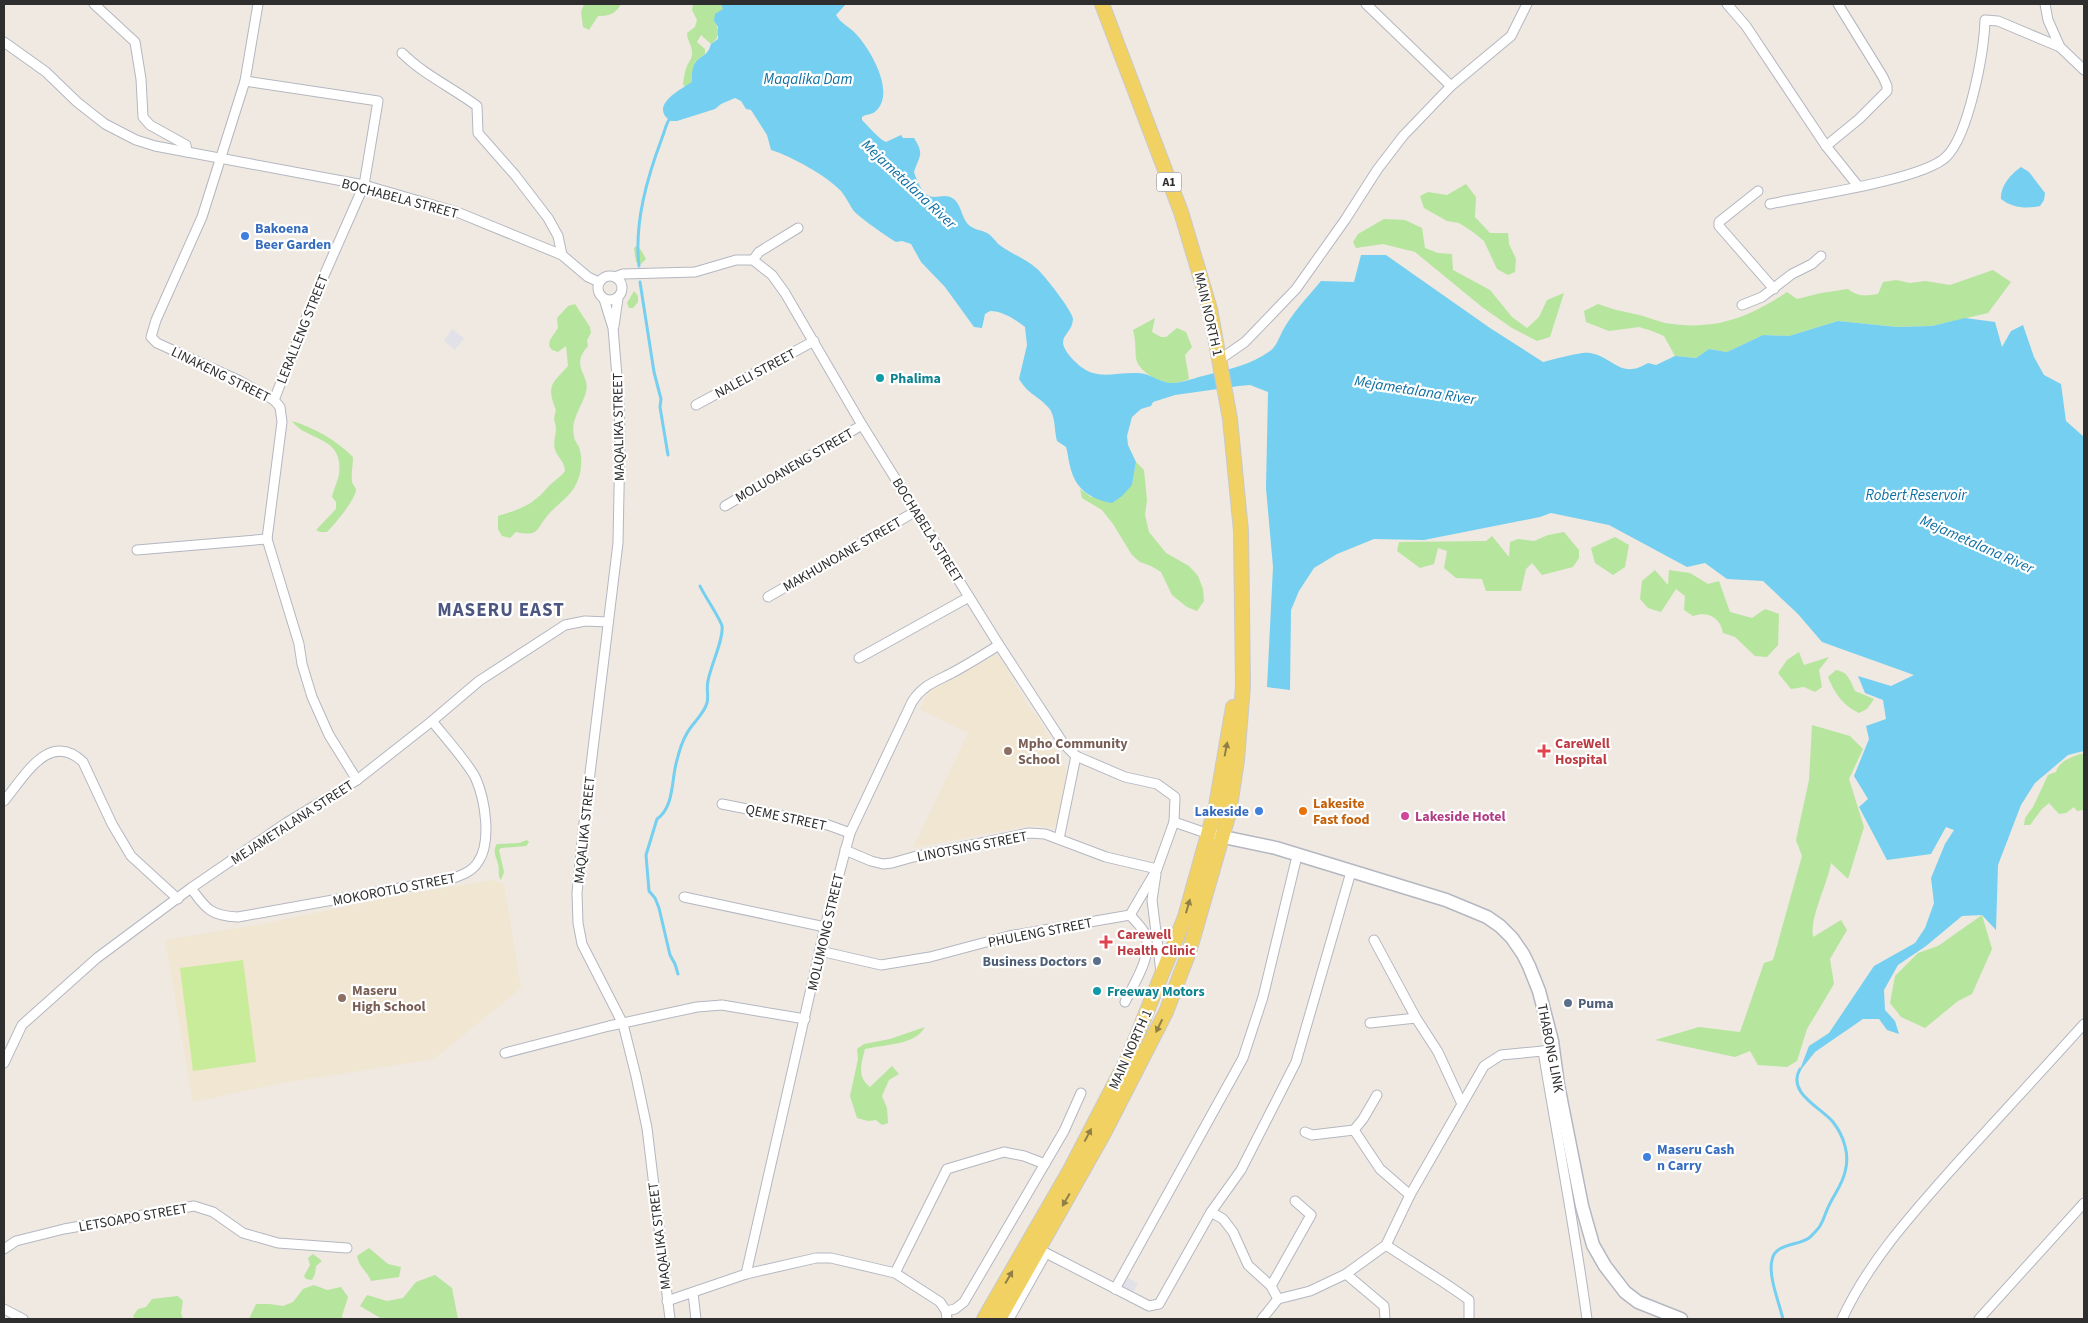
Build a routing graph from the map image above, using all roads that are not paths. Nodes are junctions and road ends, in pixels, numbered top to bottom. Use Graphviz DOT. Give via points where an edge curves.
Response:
graph roads {
  1 [pos="94,4"];
  2 [pos="258,4"];
  3 [pos="1102,4"];
  4 [pos="1366,4"];
  5 [pos="1527,4"];
  6 [pos="1727,4"];
  7 [pos="1838,4"];
  8 [pos="2045,4"];
  9 [pos="4,42"];
  10 [pos="2060,47"];
  11 [pos="402,54"];
  12 [pos="2084,70"];
  13 [pos="245,81"];
  14 [pos="1451,86"];
  15 [pos="1826,146"];
  16 [pos="187,152"];
  17 [pos="221,158"];
  18 [pos="364,185"];
  19 [pos="1858,186"];
  20 [pos="1758,191"];
  21 [pos="1770,204"];
  22 [pos="798,228"];
  23 [pos="562,255"];
  24 [pos="1821,256"];
  25 [pos="753,260"];
  26 [pos="638,274"];
  27 [pos="615,277"];
  28 [pos="599,282"];
  29 [pos="622,289"];
  30 [pos="1774,289"];
  31 [pos="618,298"];
  32 [pos="604,299"];
  33 [pos="1742,305"];
  34 [pos="613,328"];
  35 [pos="814,341"];
  36 [pos="1220,363"];
  37 [pos="274,400"];
  38 [pos="696,405"];
  39 [pos="862,425"];
  40 [pos="725,506"];
  41 [pos="916,511"];
  42 [pos="267,539"];
  43 [pos="138,550"];
  44 [pos="768,597"];
  45 [pos="968,597"];
  46 [pos="608,622"];
  47 [pos="999,645"];
  48 [pos="859,658"];
  49 [pos="432,721"];
  50 [pos="1076,756"];
  51 [pos="357,780"];
  52 [pos="4,800"];
  53 [pos="722,804"];
  54 [pos="1174,822"];
  55 [pos="850,833"];
  56 [pos="1216,836"];
  57 [pos="1059,839"];
  58 [pos="845,850"];
  59 [pos="1297,856"];
  60 [pos="1157,869"];
  61 [pos="1352,872"];
  62 [pos="191,888"];
  63 [pos="684,897"];
  64 [pos="178,899"];
  65 [pos="1130,916"];
  66 [pos="825,927"];
  67 [pos="1374,940"];
  68 [pos="820,951"];
  69 [pos="1161,975"];
  70 [pos="1125,1002"];
  71 [pos="1416,1018"];
  72 [pos="805,1019"];
  73 [pos="623,1024"];
  74 [pos="1370,1024"];
  75 [pos="2084,1024"];
  76 [pos="1548,1051"];
  77 [pos="506,1053"];
  78 [pos="4,1063"];
  79 [pos="1081,1093"];
  80 [pos="1376,1095"];
  81 [pos="1462,1104"];
  82 [pos="1354,1130"];
  83 [pos="1305,1132"];
  84 [pos="1045,1164"];
  85 [pos="1410,1195"];
  86 [pos="1295,1201"];
  87 [pos="2084,1203"];
  88 [pos="1211,1212"];
  89 [pos="1386,1245"];
  90 [pos="347,1248"];
  91 [pos="4,1249"];
  92 [pos="895,1273"];
  93 [pos="746,1274"];
  94 [pos="1346,1274"];
  95 [pos="1271,1286"];
  96 [pos="1115,1289"];
  97 [pos="693,1292"];
  98 [pos="1278,1299"];
  99 [pos="667,1301"];
  100 [pos="4,1309"];
  101 [pos="946,1315"];
  102 [pos="23,1319"];
  103 [pos="670,1319"];
  104 [pos="696,1319"];
  105 [pos="984,1319"];
  106 [pos="999,1319"];
  107 [pos="1009,1319"];
  108 [pos="1262,1319"];
  109 [pos="1385,1319"];
  110 [pos="1470,1319"];
  111 [pos="1587,1319"];
  112 [pos="1681,1319"];
  113 [pos="1842,1319"];
  114 [pos="1978,1319"];
  1 -- 16 [label="street" via="135,42 143,117 150,125 186,145"];
  2 -- 13 [label="street, LINAKENG STREET"];
  3 -- 36 [label="main road, MAIN NORTH 1 / A1" via="1181,212 1210,309"];
  4 -- 14 [label="street"];
  5 -- 14 [label="street" via="1511,36"];
  6 -- 15 [label="street" via="1746,26"];
  7 -- 15 [label="street" via="1888,86 1887,91 1859,119"];
  8 -- 10 [label="street"];
  9 -- 16 [label="street, BOCHABELA STREET" via="46,72 105,124 136,140"];
  10 -- 12 [label="street"];
  10 -- 19 [label="street" via="1998,21 1985,20 1975,89 1955,144 1946,157 1900,177"];
  11 -- 23 [label="street" via="477,106 478,132 548,218 558,236"];
  13 -- 17 [label="street, LINAKENG STREET"];
  13 -- 18 [label="street, LERALLENG STREET" via="378,101"];
  14 -- 36 [label="street" via="1403,136 1296,288 1245,342"];
  15 -- 19 [label="street"];
  16 -- 17 [label="street, BOCHABELA STREET"];
  17 -- 18 [label="street, BOCHABELA STREET"];
  17 -- 37 [label="street, LINAKENG STREET" via="202,217 151,336 156,343"];
  18 -- 23 [label="street, BOCHABELA STREET" via="457,212"];
  18 -- 37 [label="street, LERALLENG STREET"];
  19 -- 21 [label="street"];
  20 -- 30 [label="street" via="1718,222 1718,226"];
  22 -- 25 [label="street" via="759,252"];
  23 -- 28 [label="street, BOCHABELA STREET" via="588,278"];
  24 -- 30 [label="street"];
  25 -- 26 [label="street" via="736,260 696,272"];
  25 -- 35 [label="street, BOCHABELA STREET" via="772,275 786,293"];
  26 -- 27 [label="street"];
  26 -- 29 [label="street"];
  27 -- 28 [label="street" via="604,277"];
  27 -- 29 [label="street" via="621,282"];
  28 -- 32 [label="street" via="599,294"];
  29 -- 31 [label="street"];
  30 -- 33 [label="street" via="1762,298"];
  31 -- 32 [label="street"];
  31 -- 34 [label="street, MAQALIKA STREET"];
  32 -- 34 [label="street, MAQALIKA STREET"];
  34 -- 46 [label="street, MAQALIKA STREET" via="620,440 618,543"];
  35 -- 38 [label="street, NALELI STREET"];
  35 -- 39 [label="street, BOCHABELA STREET"];
  36 -- 56 [label="main road, MAIN NORTH 1 / A1" via="1230,419 1241,531 1244,686 1229,813"];
  37 -- 42 [label="street, LINAKENG STREET" via="280,406 282,422"];
  39 -- 40 [label="street, MOLUOANENG STREET"];
  39 -- 41 [label="street, BOCHABELA STREET"];
  41 -- 44 [label="street, MAKHUNOANE STREET"];
  41 -- 45 [label="street, BOCHABELA STREET"];
  42 -- 43 [label="street"];
  42 -- 51 [label="street, LINAKENG STREET" via="312,696 329,735"];
  45 -- 47 [label="street, BOCHABELA STREET"];
  45 -- 48 [label="street"];
  46 -- 49 [label="street, MEJAMETALANA STREET" via="585,621 565,626 479,681"];
  46 -- 73 [label="street, MAQALIKA STREET" via="583,831 577,913 582,944"];
  47 -- 50 [label="street, BOCHABELA STREET" via="1063,742"];
  47 -- 55 [label="street, MOLUMONG STREET" via="918,692"];
  49 -- 51 [label="street, MEJAMETALANA STREET"];
  49 -- 62 [label="street, MOKOROTLO STREET" via="476,778 486,834 483,852 470,870 450,880 238,917 212,912"];
  50 -- 54 [label="street, BOCHABELA STREET" via="1125,777 1157,784 1175,797"];
  50 -- 57 [label="street"];
  51 -- 62 [label="street, MEJAMETALANA STREET" via="286,823"];
  52 -- 64 [label="street" via="48,752 64,750 76,754 131,856"];
  53 -- 55 [label="street, QEME STREET" via="828,825"];
  54 -- 56 [label="street"];
  54 -- 60 [label="street"];
  55 -- 58 [label="street, MOLUMONG STREET"];
  56 -- 59 [label="main road, THABONG LINK" via="1276,848"];
  69 -- 56 [label="main road, MAIN NORTH 1 / A1, one-way"];
  56 -- 106 [label="main road, MAIN NORTH 1 / A1, one-way" via="1189,952 1166,1012 1104,1133"];
  57 -- 58 [label="street, LINOTSING STREET" via="1029,833 883,864"];
  57 -- 60 [label="street, LINOTSING STREET" via="1106,857"];
  58 -- 66 [label="street, MOLUMONG STREET"];
  59 -- 61 [label="main road, THABONG LINK"];
  59 -- 96 [label="street" via="1263,997 1244,1058"];
  60 -- 65 [label="street"];
  60 -- 69 [label="street" via="1152,900"];
  61 -- 76 [label="main road, THABONG LINK" via="1446,900 1500,926 1524,954 1539,991"];
  61 -- 88 [label="street" via="1296,1062 1253,1150"];
  62 -- 64 [label="street, MEJAMETALANA STREET"];
  63 -- 66 [label="street"];
  64 -- 78 [label="street, MEJAMETALANA STREET" via="97,958 22,1025"];
  65 -- 68 [label="street, PHULENG STREET" via="1009,936 881,966"];
  65 -- 70 [label="street" via="1145,933 1148,952"];
  66 -- 68 [label="street, MOLUMONG STREET"];
  67 -- 71 [label="street"];
  68 -- 72 [label="street, MOLUMONG STREET"];
  105 -- 69 [label="main road, MAIN NORTH 1 / A1, one-way" via="1112,1091"];
  71 -- 74 [label="street"];
  71 -- 81 [label="street" via="1438,1052"];
  72 -- 73 [label="street" via="722,1005 697,1007"];
  72 -- 93 [label="street, MOLUMONG STREET"];
  73 -- 77 [label="street"];
  73 -- 99 [label="street, MAQALIKA STREET" via="647,1128"];
  75 -- 113 [label="street" via="1926,1197 1870,1267"];
  76 -- 81 [label="street" via="1501,1055 1484,1066"];
  76 -- 111 [label="street"];
  76 -- 112 [label="main road, THABONG LINK" via="1593,1245 1604,1266 1625,1292 1638,1302"];
  79 -- 84 [label="street"];
  80 -- 82 [label="street"];
  81 -- 85 [label="street"];
  82 -- 83 [label="street" via="1312,1135"];
  82 -- 85 [label="street" via="1380,1170"];
  84 -- 92 [label="street" via="1004,1152 947,1169"];
  84 -- 101 [label="street" via="964,1302"];
  85 -- 89 [label="street"];
  86 -- 95 [label="street" via="1311,1215"];
  87 -- 114 [label="street"];
  88 -- 95 [label="street" via="1223,1219 1233,1232 1248,1265"];
  88 -- 96 [label="street" via="1159,1304 1149,1306"];
  89 -- 94 [label="street"];
  89 -- 110 [label="street" via="1469,1300"];
  90 -- 91 [label="street, LETSOAPO STREET" via="278,1243 243,1233 213,1212 194,1206 64,1229 16,1241"];
  92 -- 93 [label="street" via="816,1258"];
  92 -- 101 [label="street" via="940,1302"];
  93 -- 97 [label="street"];
  94 -- 98 [label="street" via="1310,1291"];
  94 -- 109 [label="street" via="1384,1306"];
  95 -- 98 [label="street"];
  96 -- 107 [label="street" via="1046,1253"];
  97 -- 99 [label="street"];
  97 -- 104 [label="street"];
  98 -- 108 [label="street"];
  99 -- 103 [label="street, MAQALIKA STREET"];
  100 -- 102 [label="street"];
}
